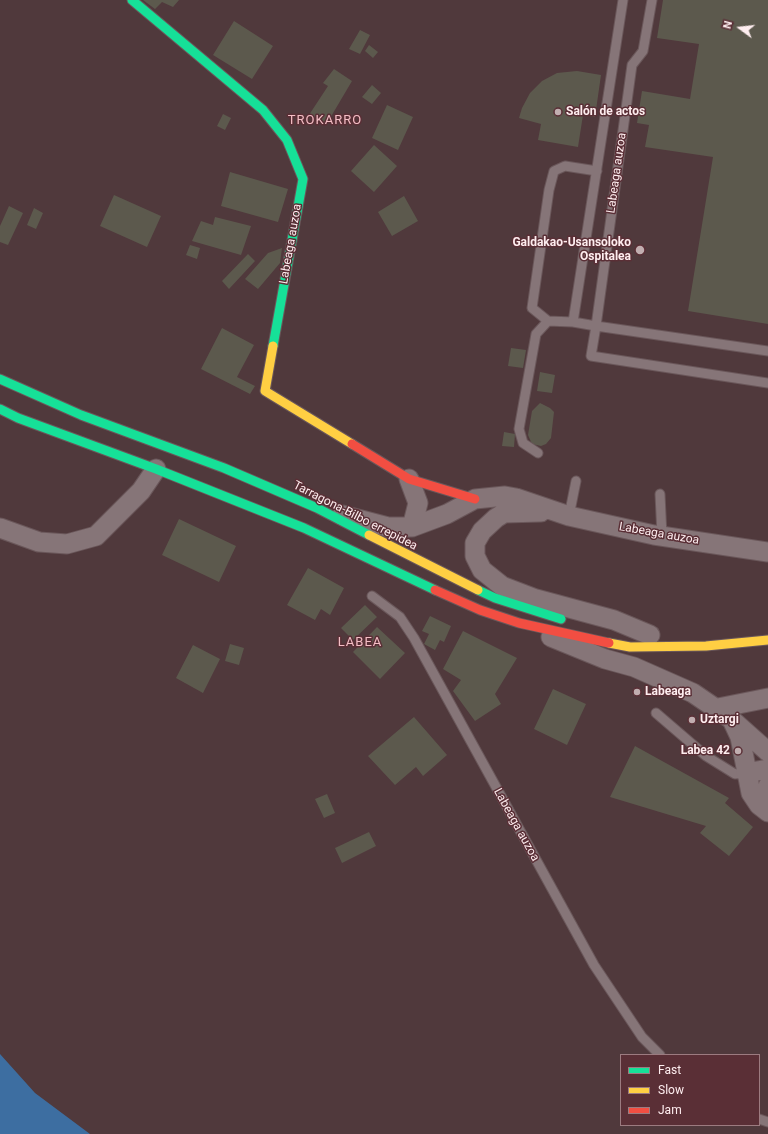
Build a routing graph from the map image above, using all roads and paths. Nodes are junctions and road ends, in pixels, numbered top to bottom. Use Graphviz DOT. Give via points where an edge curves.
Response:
graph roads {
  1 [pos="132,0"];
  2 [pos="623,0"];
  3 [pos="652,0"];
  4 [pos="597,171"];
  5 [pos="548,320"];
  6 [pos="573,322"];
  7 [pos="596,326"];
  8 [pos="768,351"];
  9 [pos="0,379"];
  10 [pos="768,383"];
  11 [pos="0,409"];
  12 [pos="538,453"];
  13 [pos="156,469"];
  14 [pos="409,479"];
  15 [pos="576,481"];
  16 [pos="660,494"];
  17 [pos="475,499"];
  18 [pos="318,508"];
  19 [pos="551,511"];
  20 [pos="569,516"];
  21 [pos="412,527"];
  22 [pos="0,528"];
  23 [pos="662,536"];
  24 [pos="768,552"];
  25 [pos="372,596"];
  26 [pos="568,620"];
  27 [pos="519,623"];
  28 [pos="605,628"];
  29 [pos="650,635"];
  30 [pos="768,640"];
  31 [pos="706,646"];
  32 [pos="768,698"];
  33 [pos="656,713"];
  34 [pos="724,713"];
  35 [pos="768,752"];
  36 [pos="768,769"];
  37 [pos="746,773"];
  38 [pos="768,786"];
  39 [pos="768,795"];
  40 [pos="768,812"];
  41 [pos="659,1054"];
  1 -- 14 [label="main road, Labeaga auzoa" via="263,110 287,140 303,179 265,391"];
  2 -- 4 [label="lane, Labeaga auzoa"];
  3 -- 7 [label="lane, Labeaga auzoa" via="643,51 632,65"];
  4 -- 5 [label="lane, Labeaga auzoa" via="564,166 554,172 549,190 532,308"];
  4 -- 6 [label="lane, Labeaga auzoa"];
  5 -- 6 [label="lane"];
  5 -- 12 [label="lane" via="536,334 519,429 523,443"];
  6 -- 7 [label="lane"];
  7 -- 8 [label="lane"];
  7 -- 10 [label="lane, Labeaga auzoa" via="591,356"];
  9 -- 18 [label="main road, Tarragona-Bilbo errepidea" via="82,415 224,468"];
  11 -- 13 [label="main road" via="75,440"];
  13 -- 22 [label="street" via="141,491 96,536 67,544 39,542"];
  13 -- 27 [label="main road" via="304,528 396,573 480,610"];
  14 -- 17 [label="main road"];
  14 -- 21 [label="street" via="418,503"];
  15 -- 20 [label="lane"];
  16 -- 23 [label="lane"];
  17 -- 19 [label="street, Labeaga auzoa" via="505,496"];
  17 -- 21 [label="street, Labeaga auzoa" via="447,514"];
  18 -- 21 [label="street, Labeaga auzoa" via="388,527"];
  18 -- 26 [label="main road, Tarragona-Bilbo errepidea" via="404,554 495,598"];
  19 -- 20 [label="street, Labeaga auzoa"];
  19 -- 29 [label="street, Labeaga auzoa" via="504,513 496,518 482,530 475,543 475,556 482,570 502,586 536,599 614,620"];
  20 -- 23 [label="street, Labeaga auzoa"];
  23 -- 24 [label="street, Labeaga auzoa"];
  25 -- 41 [label="lane, Labeaga auzoa" via="400,617 414,638 594,965 642,1038"];
  27 -- 31 [label="main road" via="630,647"];
  27 -- 34 [label="street" via="605,659 634,667 693,693"];
  28 -- 29 [label="main road"];
  29 -- 31 [label="main road"];
  30 -- 31 [label="main road"];
  32 -- 34 [label="street"];
  33 -- 37 [label="lane" via="706,756 735,774"];
  34 -- 35 [label="street"];
  34 -- 37 [label="street" via="740,737"];
  36 -- 37 [label="street"];
  37 -- 40 [label="street" via="751,793 759,805"];
  38 -- 39 [label="street"];
}
